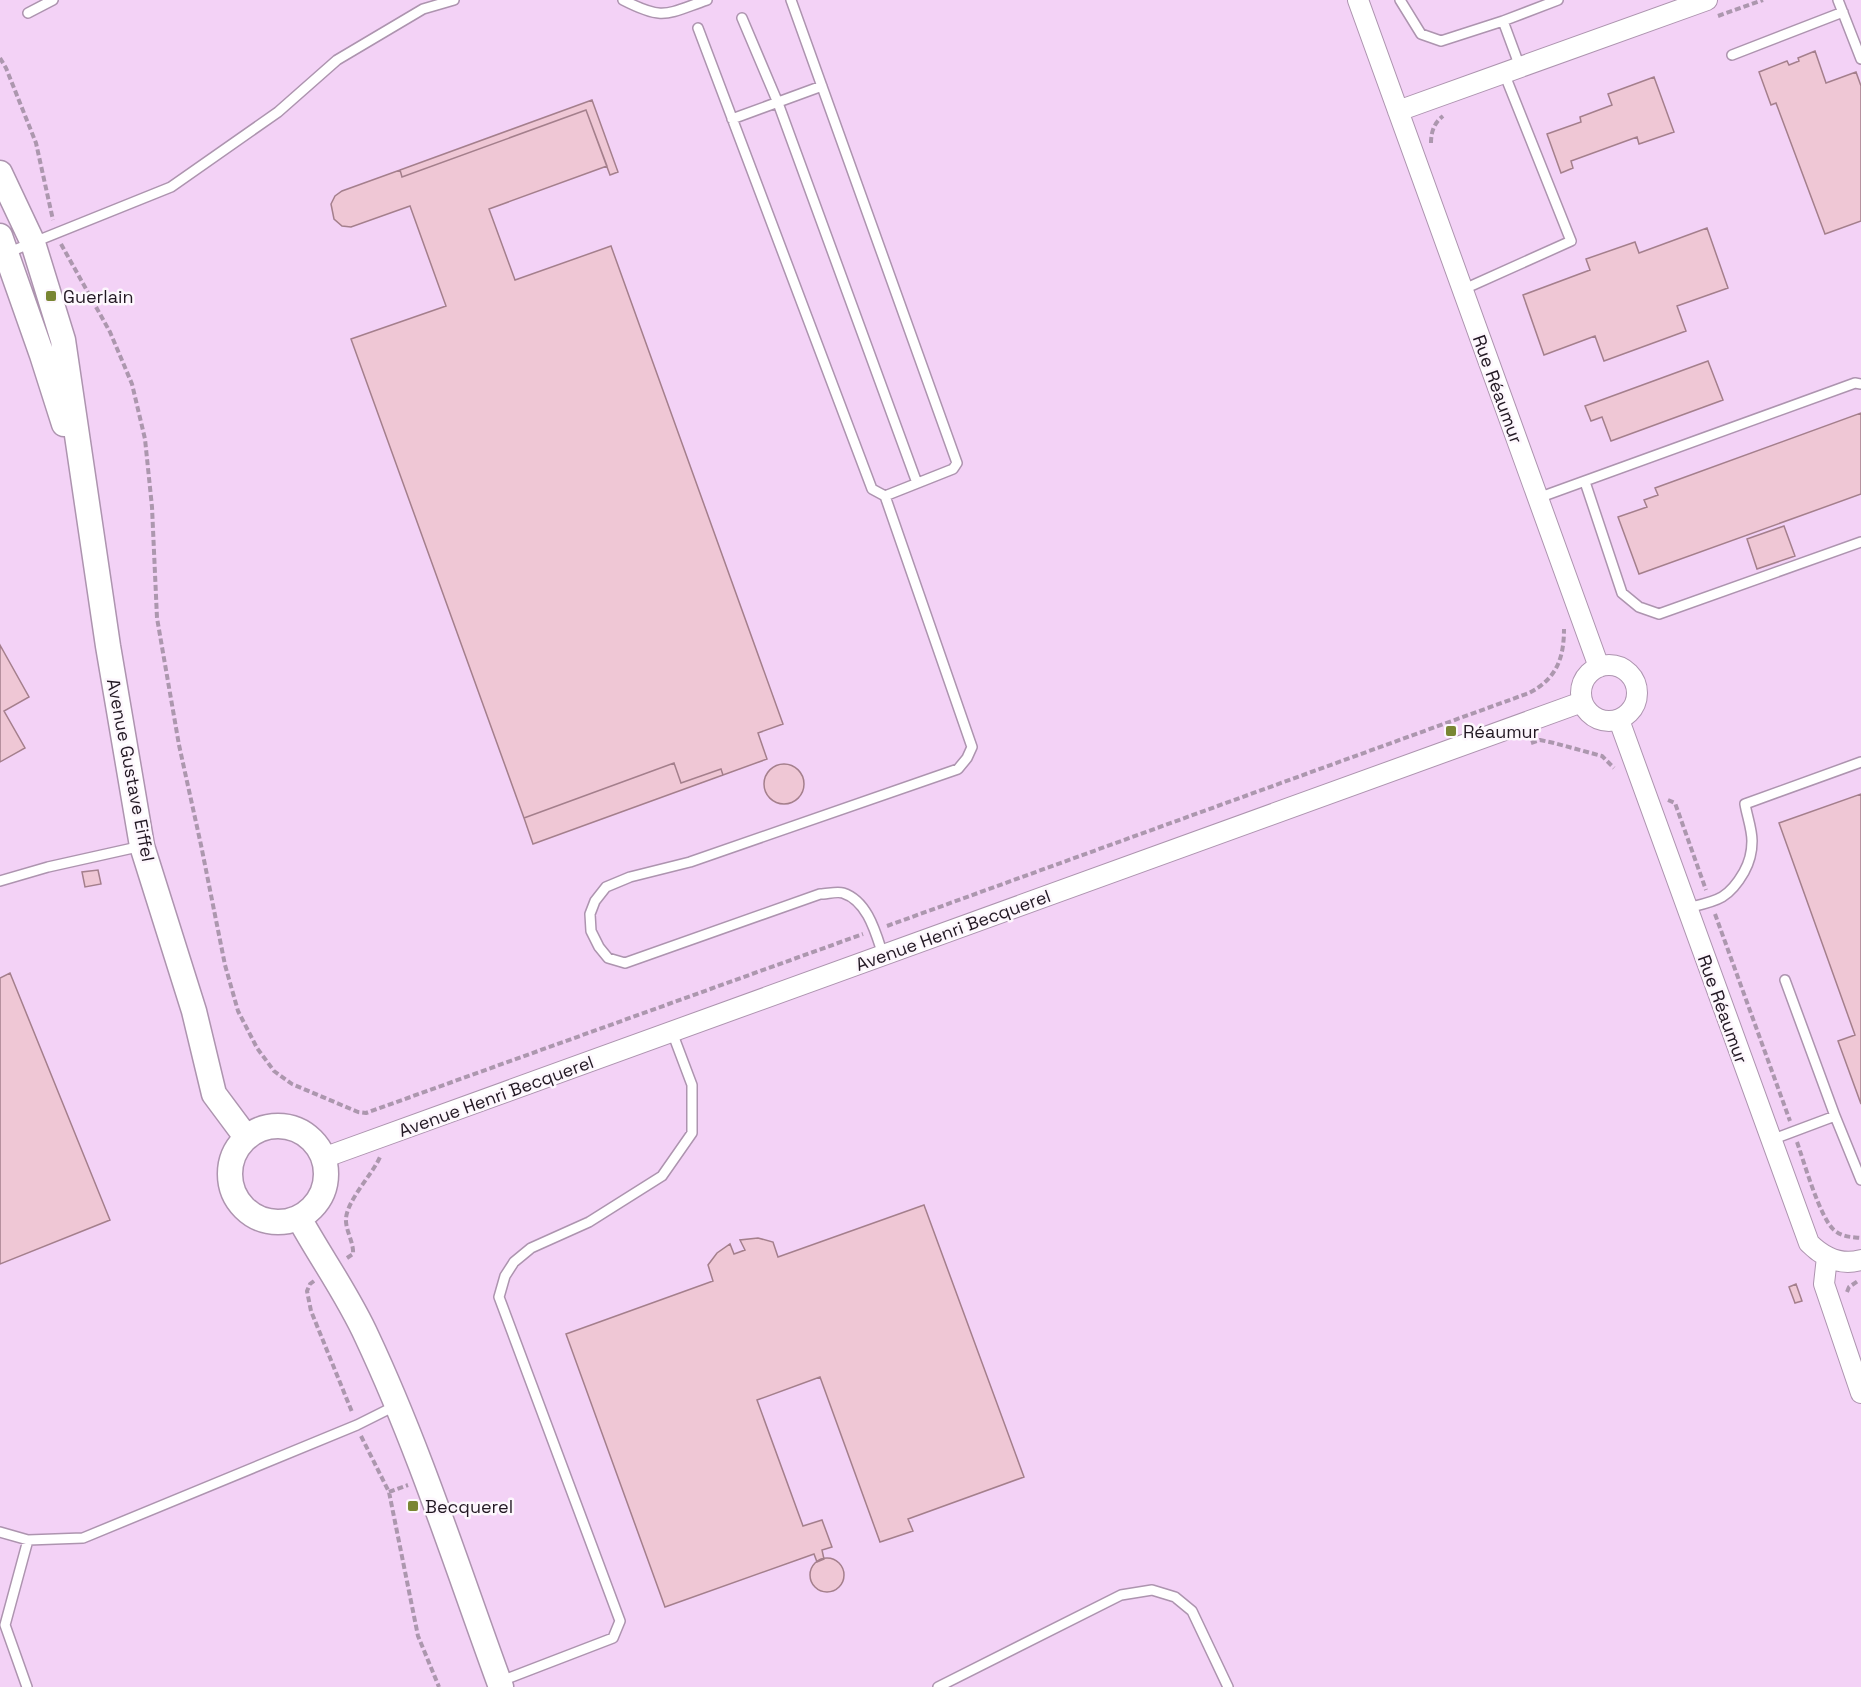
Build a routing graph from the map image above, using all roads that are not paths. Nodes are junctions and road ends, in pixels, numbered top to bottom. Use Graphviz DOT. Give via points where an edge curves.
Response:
graph roads {
  1 [pos="53,0"];
  2 [pos="454,0"];
  3 [pos="623,0"];
  4 [pos="707,0"];
  5 [pos="791,0"];
  6 [pos="1358,0"];
  7 [pos="1400,0"];
  8 [pos="1558,0"];
  9 [pos="1838,0"];
  10 [pos="685,4"];
  11 [pos="1712,8"];
  12 [pos="1843,12"];
  13 [pos="28,13"];
  14 [pos="742,18"];
  15 [pos="1503,21"];
  16 [pos="698,28"];
  17 [pos="1732,55"];
  18 [pos="1861,59"];
  19 [pos="1512,70"];
  20 [pos="822,86"];
  21 [pos="778,103"];
  22 [pos="1398,111"];
  23 [pos="732,119"];
  24 [pos="0,173"];
  25 [pos="0,222"];
  26 [pos="15,245"];
  27 [pos="1462,290"];
  28 [pos="1861,384"];
  29 [pos="1585,482"];
  30 [pos="917,483"];
  31 [pos="885,496"];
  32 [pos="1538,498"];
  33 [pos="1861,542"];
  34 [pos="1599,667"];
  35 [pos="1582,702"];
  36 [pos="1619,720"];
  37 [pos="1861,762"];
  38 [pos="142,846"];
  39 [pos="0,881"];
  40 [pos="1687,908"];
  41 [pos="883,956"];
  42 [pos="1785,980"];
  43 [pos="672,1032"];
  44 [pos="1835,1116"];
  45 [pos="246,1137"];
  46 [pos="1771,1140"];
  47 [pos="323,1158"];
  48 [pos="1861,1180"];
  49 [pos="299,1218"];
  50 [pos="1827,1257"];
  51 [pos="1861,1260"];
  52 [pos="1861,1393"];
  53 [pos="397,1405"];
  54 [pos="0,1532"];
  55 [pos="28,1540"];
  56 [pos="500,1685"];
  57 [pos="27,1687"];
  58 [pos="938,1687"];
  59 [pos="1228,1687"];
  1 -- 13 [label="lane"];
  2 -- 26 [label="lane" via="423,9 337,60 278,112 171,187 55,234"];
  3 -- 10 [label="lane" via="647,12 664,15"];
  4 -- 10 [label="lane"];
  5 -- 20 [label="lane"];
  6 -- 22 [label="street, Rue Réaumur"];
  7 -- 15 [label="lane" via="1420,34 1441,41"];
  8 -- 15 [label="lane"];
  9 -- 12 [label="lane"];
  11 -- 19 [label="street"];
  12 -- 17 [label="lane"];
  12 -- 18 [label="lane"];
  14 -- 21 [label="lane"];
  15 -- 19 [label="lane"];
  16 -- 23 [label="lane"];
  19 -- 22 [label="street"];
  19 -- 27 [label="lane" via="1572,241"];
  20 -- 21 [label="lane"];
  20 -- 30 [label="lane" via="957,463 953,469"];
  21 -- 23 [label="lane"];
  21 -- 30 [label="lane"];
  22 -- 27 [label="street, Rue Réaumur"];
  23 -- 31 [label="lane" via="872,489"];
  24 -- 26 [label="street, Avenue Gustave Eiffel"];
  25 -- 26 [label="street"];
  26 -- 38 [label="street, Avenue Gustave Eiffel" via="42,355 86,492"];
  27 -- 32 [label="street, Rue Réaumur"];
  28 -- 29 [label="lane" via="1854,383"];
  29 -- 32 [label="lane"];
  29 -- 33 [label="lane" via="1622,593 1638,607 1659,614"];
  30 -- 31 [label="lane"];
  31 -- 41 [label="lane" via="972,747 967,758 958,769 690,862 630,877 606,887 590,914 591,931 599,948 608,958 625,963 820,894 843,893 865,910"];
  32 -- 34 [label="street, Rue Réaumur"];
  34 -- 35 [label="street" via="1582,685"];
  34 -- 36 [label="street" via="1617,666 1636,683 1633,709"];
  35 -- 36 [label="street" via="1592,717 1600,721"];
  35 -- 41 [label="street, Avenue Henri Becquerel"];
  36 -- 40 [label="street, Rue Réaumur"];
  37 -- 40 [label="lane" via="1745,804 1752,841 1744,872 1735,888 1723,897"];
  38 -- 39 [label="lane"];
  38 -- 45 [label="street, Avenue Gustave Eiffel" via="194,1011 214,1094"];
  40 -- 46 [label="street, Rue Réaumur"];
  41 -- 43 [label="street, Avenue Henri Becquerel"];
  42 -- 44 [label="lane"];
  43 -- 47 [label="street, Avenue Henri Becquerel"];
  43 -- 56 [label="lane" via="692,1085 692,1133 662,1176 589,1222 531,1248 514,1262 499,1297 620,1621 613,1638"];
  44 -- 46 [label="lane"];
  44 -- 48 [label="lane"];
  45 -- 47 [label="street" via="260,1129 290,1127 316,1144"];
  45 -- 49 [label="street" via="230,1164 233,1194 254,1217 268,1222"];
  46 -- 50 [label="street, Rue Réaumur" via="1809,1243"];
  47 -- 49 [label="street" via="325,1186 320,1199"];
  49 -- 53 [label="street" via="367,1335"];
  50 -- 51 [label="street" via="1850,1263"];
  50 -- 52 [label="street" via="1824,1284"];
  53 -- 55 [label="lane" via="83,1539"];
  53 -- 56 [label="street"];
  54 -- 55 [label="lane"];
  55 -- 57 [label="lane" via="5,1625"];
  58 -- 59 [label="lane" via="1121,1595 1152,1590 1175,1597 1192,1611"];
}
